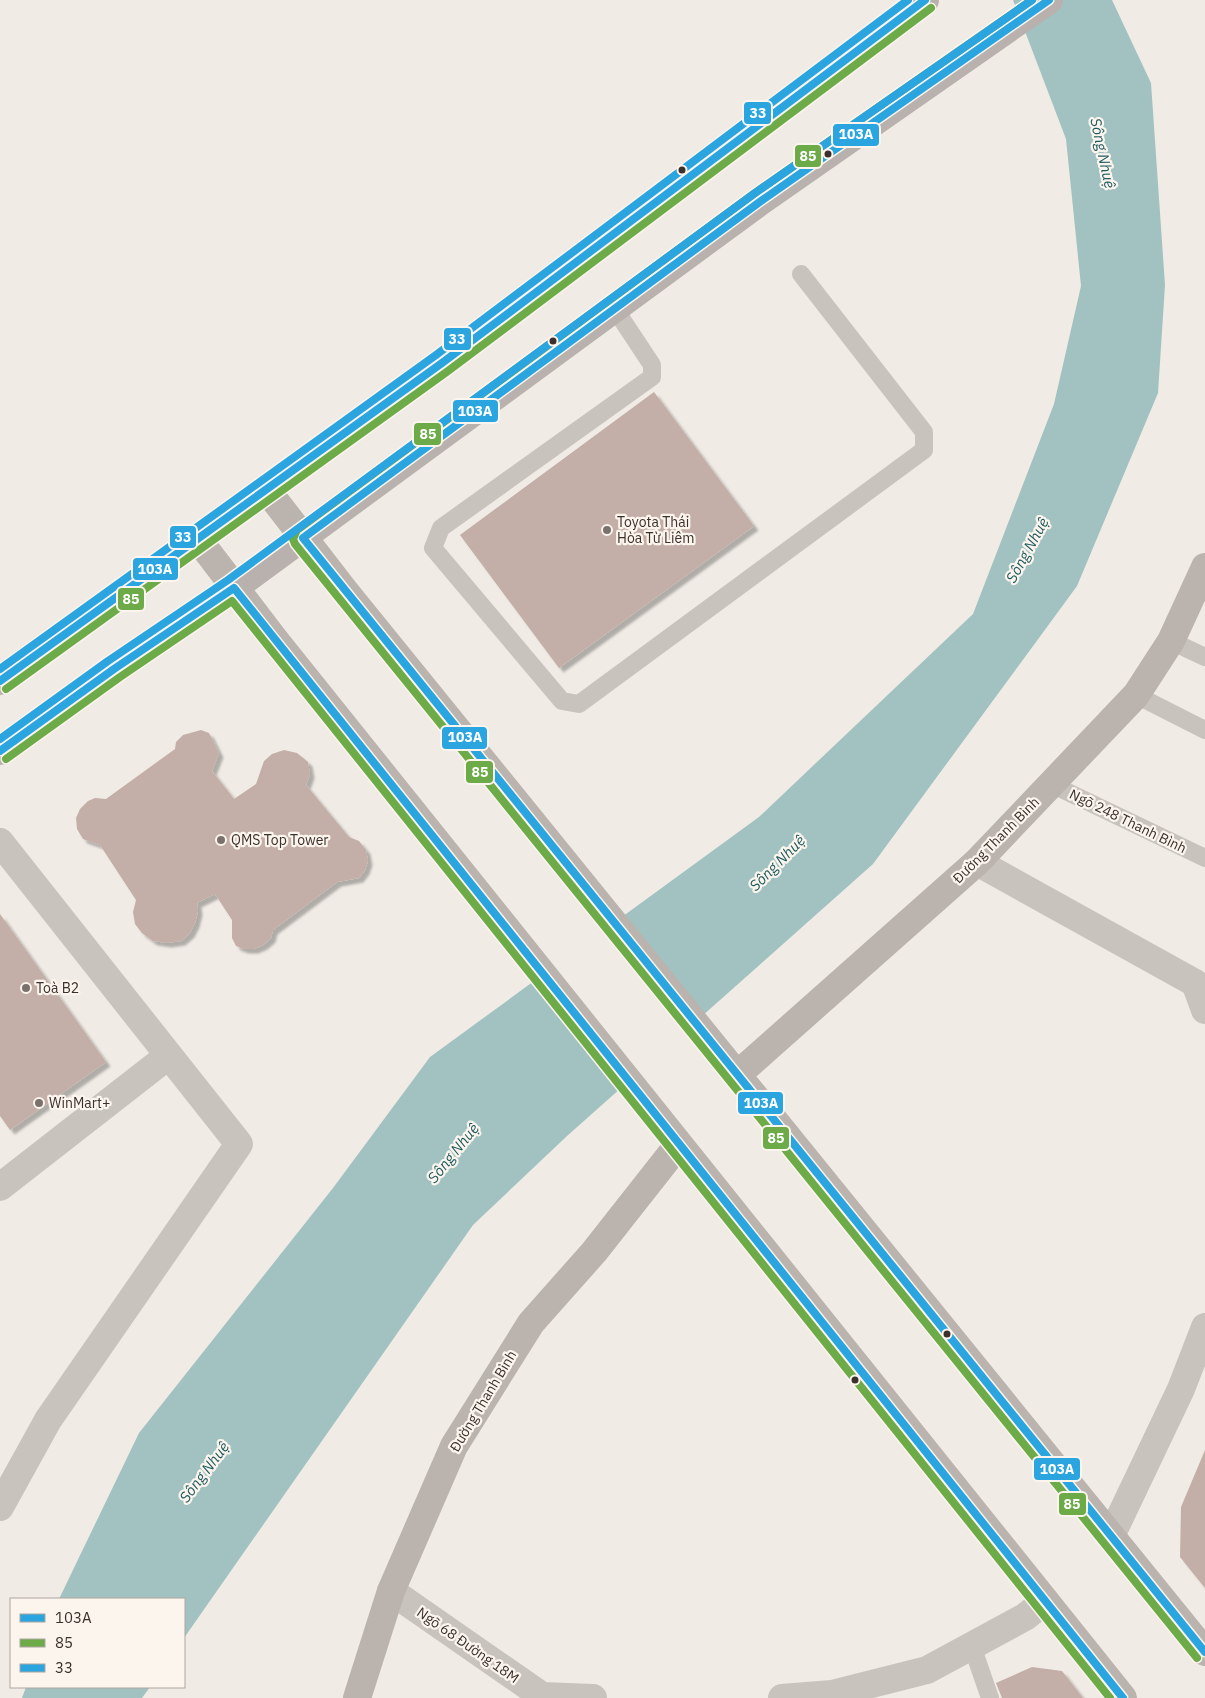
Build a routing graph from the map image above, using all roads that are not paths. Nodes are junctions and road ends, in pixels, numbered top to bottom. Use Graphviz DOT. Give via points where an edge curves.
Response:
graph roads {
  1 [pos="925,0"];
  2 [pos="1049,0"];
  3 [pos="801,274"];
  4 [pos="614,308"];
  5 [pos="266,489"];
  6 [pos="197,538"];
  7 [pos="303,538"];
  8 [pos="1205,566"];
  9 [pos="234,588"];
  10 [pos="1171,641"];
  11 [pos="1205,658"];
  12 [pos="0,681"];
  13 [pos="1136,695"];
  14 [pos="1205,730"];
  15 [pos="0,751"];
  16 [pos="1051,784"];
  17 [pos="0,842"];
  18 [pos="1205,858"];
  19 [pos="977,862"];
  20 [pos="1205,1010"];
  21 [pos="168,1056"];
  22 [pos="738,1074"];
  23 [pos="679,1144"];
  24 [pos="0,1187"];
  25 [pos="1205,1327"];
  26 [pos="0,1507"];
  27 [pos="1111,1536"];
  28 [pos="391,1591"];
  29 [pos="1045,1601"];
  30 [pos="972,1646"];
  31 [pos="1205,1652"];
  32 [pos="543,1697"];
  33 [pos="356,1698"];
  34 [pos="593,1698"];
  35 [pos="782,1698"];
  36 [pos="990,1698"];
  37 [pos="1123,1698"];
  1 -- 5 [label="main road" via="442,363"];
  2 -- 4 [label="main road"];
  3 -- 4 [label="lane" via="924,432 924,450 579,704 562,702 433,548 441,528 652,377 652,365"];
  4 -- 7 [label="main road"];
  5 -- 6 [label="main road"];
  5 -- 7 [label="main road"];
  6 -- 9 [label="main road"];
  6 -- 12 [label="main road"];
  7 -- 9 [label="main road"];
  7 -- 22 [label="main road"];
  8 -- 10 [label="main road, Đường Thanh Bình"];
  9 -- 15 [label="main road"];
  9 -- 23 [label="main road"];
  10 -- 11 [label="lane"];
  10 -- 13 [label="main road, Đường Thanh Bình"];
  13 -- 14 [label="lane"];
  13 -- 16 [label="main road, Đường Thanh Bình"];
  16 -- 18 [label="lane, Ngõ 248 Thanh Bình"];
  16 -- 19 [label="main road, Đường Thanh Bình"];
  17 -- 21 [label="street"];
  19 -- 20 [label="street" via="1195,983"];
  19 -- 22 [label="main road, Đường Thanh Bình"];
  21 -- 24 [label="street"];
  21 -- 26 [label="street" via="238,1144 48,1420"];
  22 -- 27 [label="main road"];
  23 -- 28 [label="main road, Đường Thanh Bình" via="594,1252 531,1323 454,1446"];
  23 -- 29 [label="main road"];
  25 -- 27 [label="street" via="1181,1389"];
  27 -- 31 [label="main road"];
  28 -- 32 [label="street, Ngõ 68 Đường 18M"];
  28 -- 33 [label="main road, Đường Thanh Bình"];
  29 -- 30 [label="street" via="1026,1617"];
  29 -- 37 [label="main road"];
  30 -- 35 [label="street" via="927,1670 832,1694"];
  30 -- 36 [label="lane"];
  32 -- 34 [label="street"];
}
